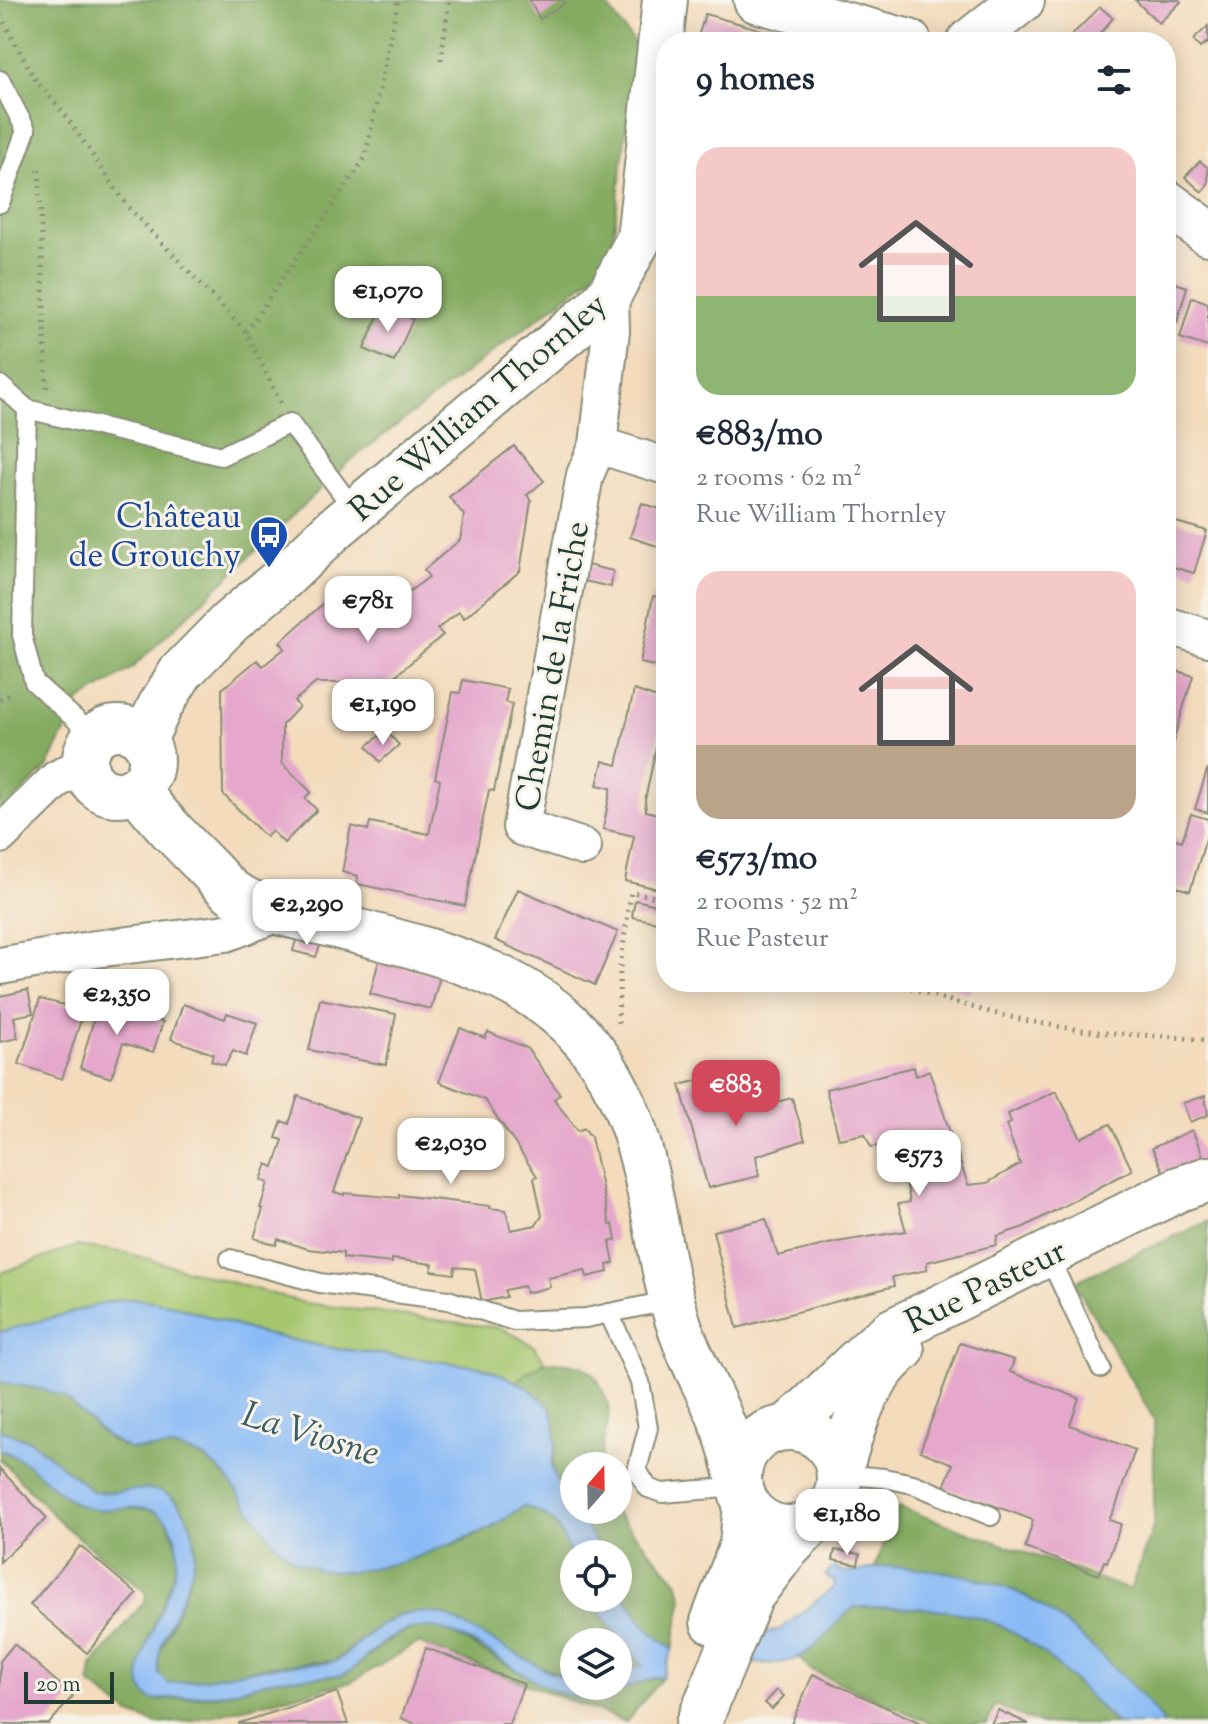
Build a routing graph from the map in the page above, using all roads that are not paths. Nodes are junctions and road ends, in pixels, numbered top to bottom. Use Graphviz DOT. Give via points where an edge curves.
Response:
graph roads {
  1 [pos="665,0"];
  2 [pos="756,0"];
  3 [pos="1022,0"];
  4 [pos="662,32"];
  5 [pos="873,32"];
  6 [pos="982,32"];
  7 [pos="0,80"];
  8 [pos="656,83"];
  9 [pos="0,203"];
  10 [pos="1176,209"];
  11 [pos="1208,233"];
  12 [pos="610,293"];
  13 [pos="0,385"];
  14 [pos="27,409"];
  15 [pos="598,445"];
  16 [pos="656,463"];
  17 [pos="356,511"];
  18 [pos="1176,628"];
  19 [pos="1208,638"];
  20 [pos="144,740"];
  21 [pos="90,750"];
  22 [pos="136,788"];
  23 [pos="0,835"];
  24 [pos="583,847"];
  25 [pos="278,913"];
  26 [pos="0,966"];
  27 [pos="1208,1179"];
  28 [pos="1208,1196"];
  29 [pos="230,1259"];
  30 [pos="1051,1262"];
  31 [pos="672,1300"];
  32 [pos="609,1313"];
  33 [pos="1101,1368"];
  34 [pos="711,1397"];
  35 [pos="782,1428"];
  36 [pos="839,1474"];
  37 [pos="741,1489"];
  38 [pos="991,1516"];
  39 [pos="813,1522"];
  40 [pos="732,1608"];
  41 [pos="690,1710"];
  1 -- 4 [label="street, Rue William Thornley"];
  2 -- 5 [label="street"];
  3 -- 6 [label="street"];
  7 -- 9 [label="lane" via="26,130"];
  8 -- 12 [label="street, Rue William Thornley" via="639,239"];
  10 -- 11 [label="street"];
  12 -- 15 [label="street"];
  12 -- 17 [label="street, Rue William Thornley"];
  13 -- 14 [label="lane"];
  14 -- 17 [label="lane" via="221,456 290,423"];
  14 -- 21 [label="lane" via="22,635 34,682"];
  15 -- 16 [label="street"];
  15 -- 24 [label="street, Chemin de la Friche" via="585,475 521,827"];
  17 -- 20 [label="street, Rue William Thornley" via="181,672"];
  18 -- 19 [label="street"];
  20 -- 21 [label="street" via="126,729 105,731"];
  20 -- 22 [label="street" via="149,772"];
  21 -- 22 [label="street" via="94,784 115,793"];
  21 -- 23 [label="street"];
  22 -- 25 [label="street" via="158,818 233,893"];
  25 -- 26 [label="street" via="226,933"];
  25 -- 31 [label="street" via="503,978 569,1024 596,1054 632,1123 653,1197"];
  27 -- 30 [label="street, Rue Pasteur" via="1179,1189"];
  28 -- 30 [label="street, Rue Pasteur"];
  29 -- 32 [label="lane" via="320,1283 448,1300 514,1321"];
  30 -- 33 [label="lane"];
  30 -- 35 [label="street, Rue Pasteur" via="892,1331"];
  30 -- 36 [label="street, Rue Pasteur" via="893,1357 858,1413"];
  31 -- 32 [label="lane"];
  31 -- 34 [label="street"];
  32 -- 37 [label="lane" via="640,1382 648,1428 637,1470 648,1488 662,1493"];
  34 -- 35 [label="street" via="741,1417"];
  34 -- 37 [label="street"];
  35 -- 36 [label="street" via="806,1430 822,1440"];
  35 -- 37 [label="street" via="760,1436 747,1450 739,1467"];
  36 -- 38 [label="lane" via="913,1484"];
  36 -- 39 [label="street" via="833,1502"];
  37 -- 39 [label="street" via="759,1518 776,1526 795,1528"];
  37 -- 40 [label="street" via="742,1545"];
  39 -- 40 [label="street"];
  40 -- 41 [label="street"];
}
